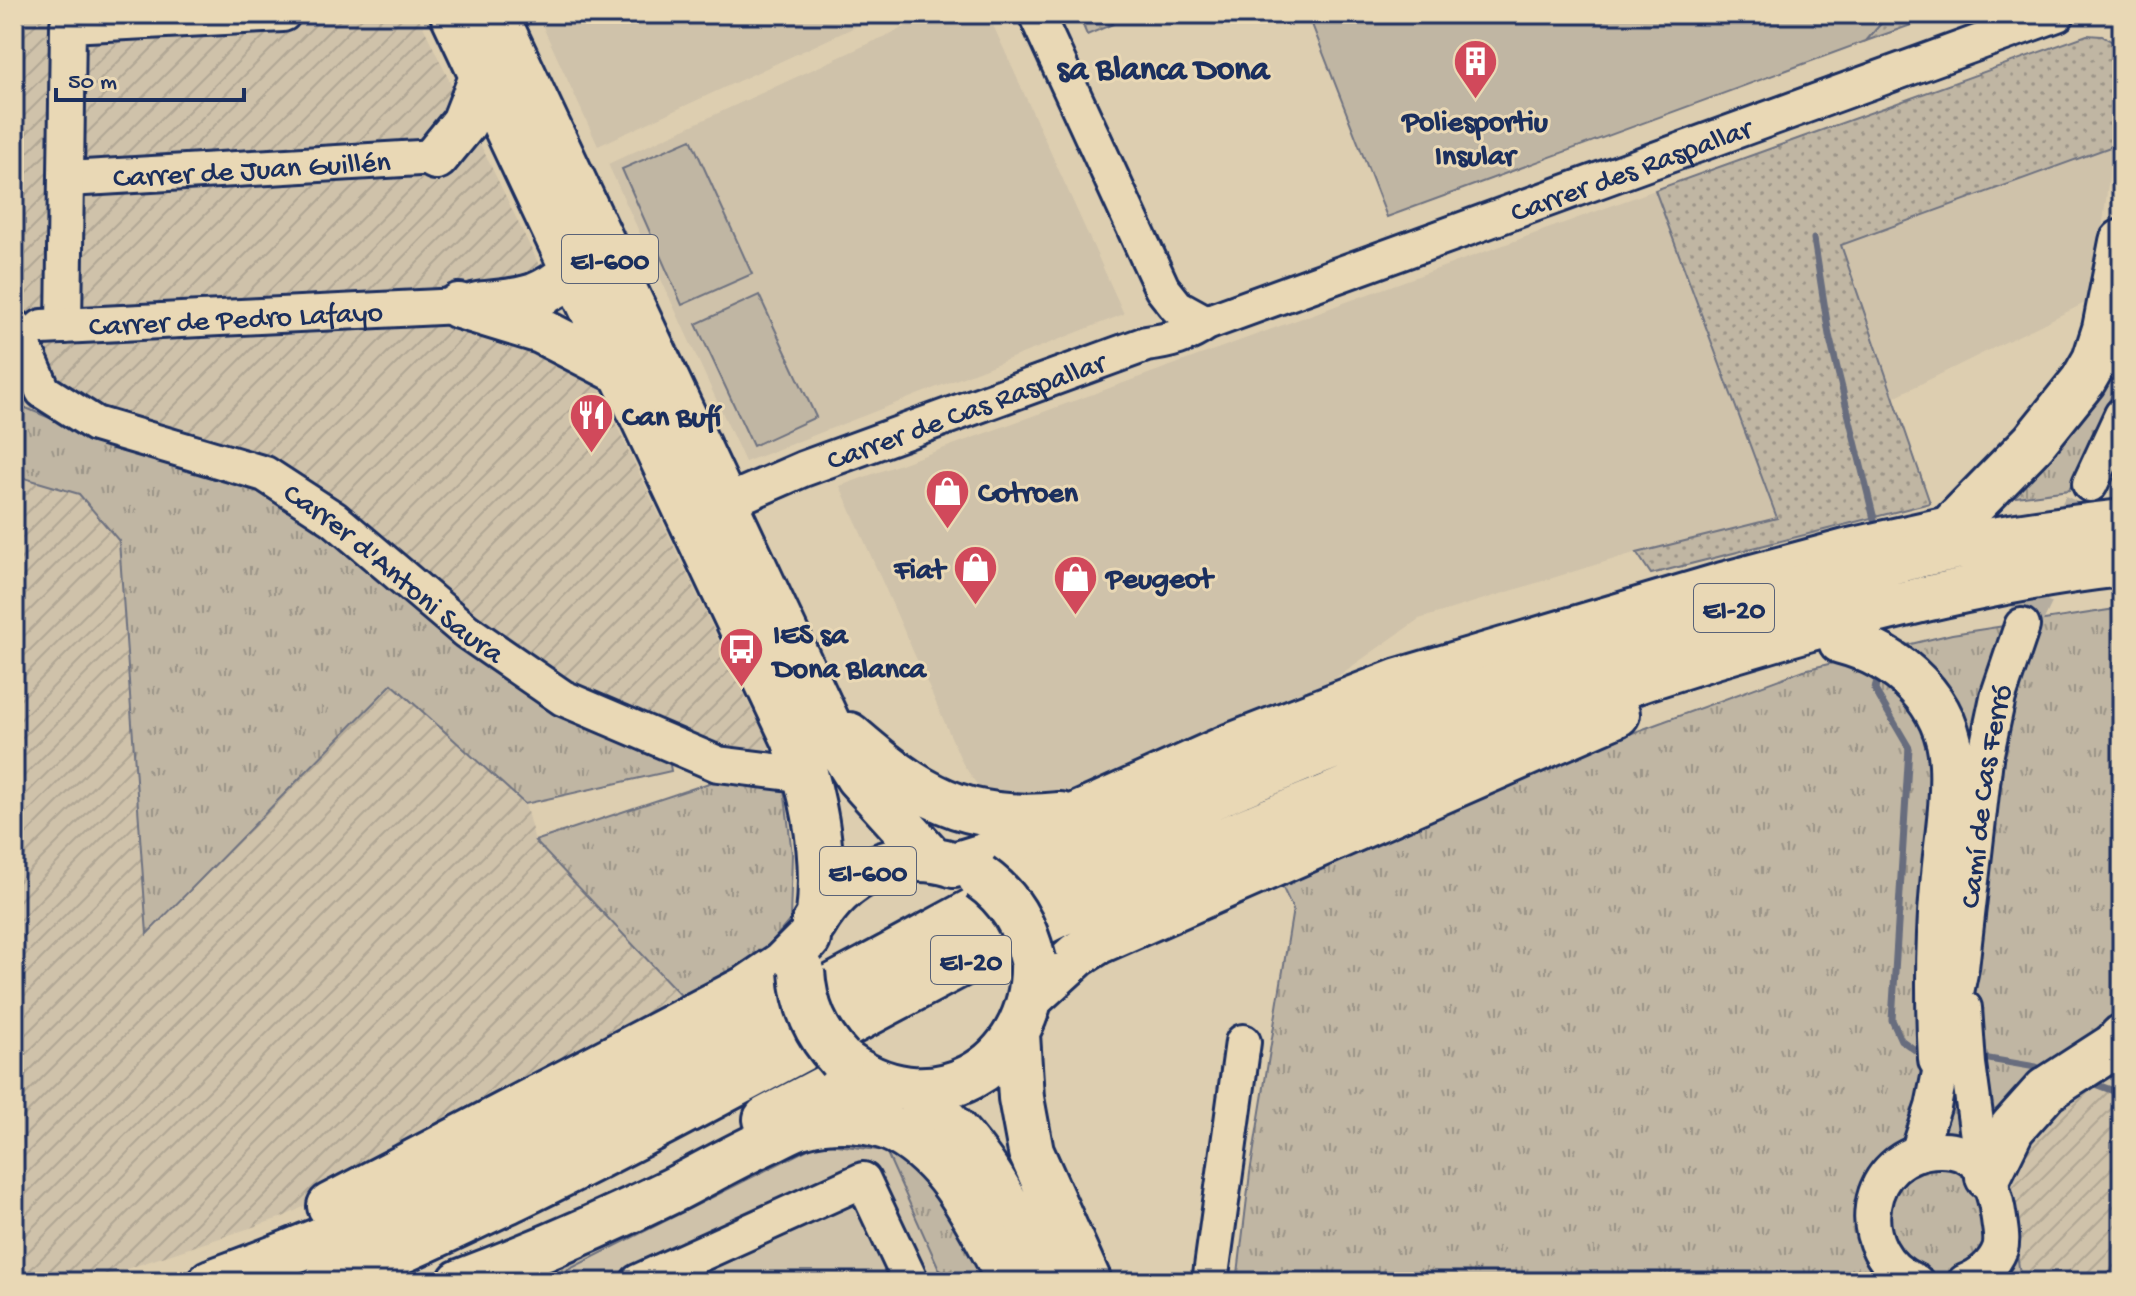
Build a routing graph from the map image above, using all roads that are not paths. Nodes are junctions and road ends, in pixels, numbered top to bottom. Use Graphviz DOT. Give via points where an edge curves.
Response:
graph roads {
  1 [pos="283,14"];
  2 [pos="453,14"];
  3 [pos="495,14"];
  4 [pos="1036,14"];
  5 [pos="2057,14"];
  6 [pos="482,77"];
  7 [pos="436,157"];
  8 [pos="520,158"];
  9 [pos="68,179"];
  10 [pos="2122,242"];
  11 [pos="574,271"];
  12 [pos="1162,288"];
  13 [pos="459,306"];
  14 [pos="1206,323"];
  15 [pos="64,326"];
  16 [pos="15,328"];
  17 [pos="1146,344"];
  18 [pos="621,372"];
  19 [pos="2122,415"];
  20 [pos="2106,493"];
  21 [pos="725,503"];
  22 [pos="2122,522"];
  23 [pos="1949,529"];
  24 [pos="2122,564"];
  25 [pos="2017,580"];
  26 [pos="2022,626"];
  27 [pos="1841,641"];
  28 [pos="821,709"];
  29 [pos="807,775"];
  30 [pos="1081,812"];
  31 [pos="956,867"];
  32 [pos="810,942"];
  33 [pos="1961,968"];
  34 [pos="1027,997"];
  35 [pos="2122,1037"];
  36 [pos="1243,1042"];
  37 [pos="1941,1059"];
  38 [pos="853,1069"];
  39 [pos="910,1089"];
  40 [pos="1918,1153"];
  41 [pos="1985,1171"];
  42 [pos="2001,1243"];
  43 [pos="214,1281"];
  44 [pos="327,1282"];
  45 [pos="425,1282"];
  46 [pos="460,1282"];
  47 [pos="638,1282"];
  48 [pos="911,1282"];
  49 [pos="1011,1282"];
  50 [pos="1044,1282"];
  51 [pos="1089,1282"];
  52 [pos="1210,1282"];
  53 [pos="1916,1282"];
  54 [pos="1965,1282"];
  55 [pos="2007,1282"];
  1 -- 9 [label="street" via="68,25"];
  2 -- 6 [label="main road, EI-600"];
  3 -- 21 [label="main road, EI-600"];
  4 -- 12 [label="street"];
  5 -- 14 [label="street, Carrer des Raspallar"];
  6 -- 7 [label="main road" via="464,123"];
  6 -- 8 [label="main road, EI-600"];
  7 -- 8 [label="main road"];
  7 -- 9 [label="street, Carrer de Juan Guillén"];
  8 -- 11 [label="main road, EI-600"];
  9 -- 15 [label="street"];
  10 -- 23 [label="main road" via="2105,329 2083,381 2034,442"];
  11 -- 13 [label="main road" via="549,291 526,299"];
  11 -- 18 [label="main road, EI-600"];
  12 -- 14 [label="street" via="1177,307"];
  12 -- 17 [label="street" via="1161,323"];
  13 -- 15 [label="street, Carrer de Pedro Lafayo"];
  13 -- 18 [label="main road" via="541,331"];
  14 -- 17 [label="street, Carrer de Cas Raspallar" via="1169,341"];
  15 -- 16 [label="street, Carrer de Pedro Lafayo"];
  16 -- 29 [label="street, Carrer d'Antoni Saura" via="43,391 95,424 265,474 334,519 466,631 563,698 718,764"];
  17 -- 21 [label="street, Carrer de Cas Raspallar" via="803,469"];
  18 -- 29 [label="main road, EI-600"];
  19 -- 20 [label="street"];
  20 -- 23 [label="main road"];
  21 -- 28 [label="main road, EI-600"];
  22 -- 43 [label="main road, EI-20" via="1928,553 1837,577 1549,666 1357,738 1031,881 669,1074 443,1186"];
  23 -- 30 [label="main road" via="1723,585 1399,681"];
  24 -- 25 [label="main road, EI-20"];
  25 -- 27 [label="main road" via="1961,609"];
  25 -- 44 [label="main road, EI-20" via="1892,606 1646,678 1434,752 1224,839 1053,917 576,1168"];
  26 -- 33 [label="street, Camí de Cas Ferró" via="1985,758"];
  27 -- 34 [label="main road" via="1698,682 1619,713 1228,883 1099,941"];
  27 -- 37 [label="main road" via="1887,658 1904,671 1923,691 1947,734 1952,795 1938,964"];
  28 -- 30 [label="main road" via="914,787 962,809 1025,818"];
  28 -- 31 [label="main road, EI-600" via="858,777"];
  29 -- 32 [label="main road, EI-600" via="822,888"];
  30 -- 31 [label="main road"];
  31 -- 32 [label="main road, EI-600" via="895,861 877,867 844,886"];
  31 -- 34 [label="main road, EI-600, bridge" via="1001,894 1013,908 1026,933"];
  32 -- 38 [label="main road, EI-600, bridge" via="806,1004 828,1047"];
  32 -- 43 [label="main road" via="749,987 272,1236"];
  33 -- 37 [label="street, Camí de Cas Ferró"];
  33 -- 41 [label="street, Camí de Cas Ferró" via="1968,1064"];
  34 -- 39 [label="main road" via="994,1061 964,1080"];
  34 -- 51 [label="main road, EI-600" via="1021,1098 1031,1152"];
  35 -- 41 [label="main road" via="2046,1090 2012,1128"];
  36 -- 52 [label="street"];
  37 -- 40 [label="street, Camí de Cas Ferró"];
  38 -- 39 [label="main road"];
  38 -- 45 [label="main road" via="641,1185"];
  39 -- 50 [label="main road" via="968,1143 990,1173"];
  40 -- 41 [label="street" via="1966,1154"];
  40 -- 53 [label="street" via="1890,1170 1872,1211 1881,1252"];
  41 -- 42 [label="street, Camí de Cas Ferró" via="1996,1200"];
  42 -- 54 [label="street" via="1987,1269"];
  42 -- 55 [label="street"];
  46 -- 49 [label="main road" via="631,1209 802,1125 833,1120 866,1122 897,1132 924,1150 961,1192"];
  47 -- 48 [label="street" via="863,1180"];
}
